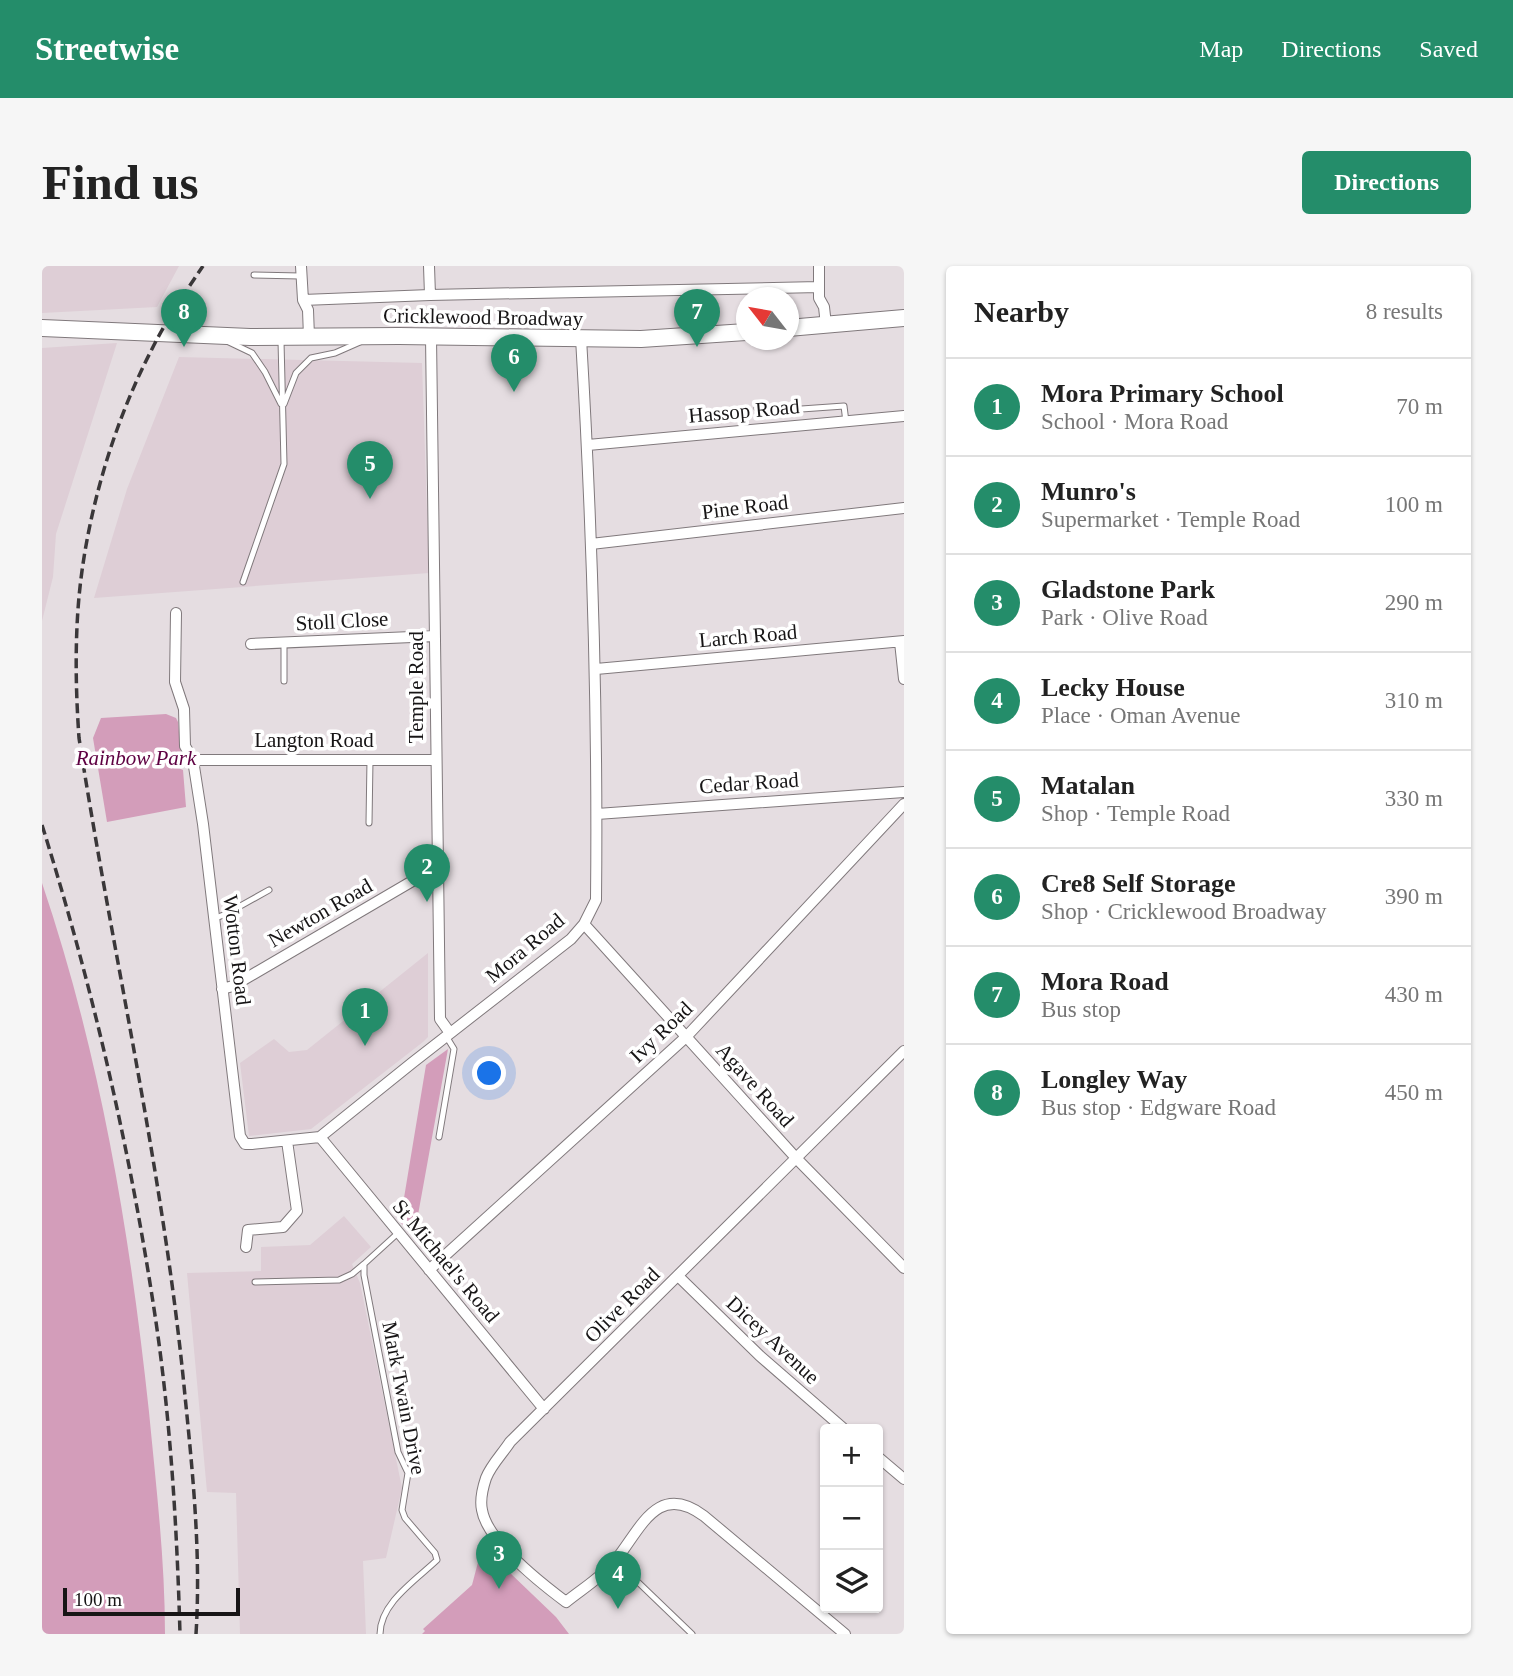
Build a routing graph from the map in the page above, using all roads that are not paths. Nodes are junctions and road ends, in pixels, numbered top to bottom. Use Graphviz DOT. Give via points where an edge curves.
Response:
graph roads {
  1 [pos="429,266"];
  2 [pos="819,266"];
  3 [pos="301,271"];
  4 [pos="254,275"];
  5 [pos="819,287"];
  6 [pos="430,295"];
  7 [pos="303,300"];
  8 [pos="904,318"];
  9 [pos="826,325"];
  10 [pos="799,327"];
  11 [pos="42,328"];
  12 [pos="736,333"];
  13 [pos="372,336"];
  14 [pos="218,337"];
  15 [pos="309,337"];
  16 [pos="431,337"];
  17 [pos="281,338"];
  18 [pos="581,338"];
  19 [pos="283,407"];
  20 [pos="757,408"];
  21 [pos="904,416"];
  22 [pos="846,422"];
  23 [pos="588,445"];
  24 [pos="904,508"];
  25 [pos="591,544"];
  26 [pos="243,582"];
  27 [pos="176,613"];
  28 [pos="435,636"];
  29 [pos="902,641"];
  30 [pos="284,643"];
  31 [pos="251,644"];
  32 [pos="596,669"];
  33 [pos="904,679"];
  34 [pos="284,681"];
  35 [pos="370,759"];
  36 [pos="193,760"];
  37 [pos="436,760"];
  38 [pos="904,792"];
  39 [pos="904,804"];
  40 [pos="597,814"];
  41 [pos="369,824"];
  42 [pos="437,871"];
  43 [pos="269,890"];
  44 [pos="213,919"];
  45 [pos="584,924"];
  46 [pos="222,989"];
  47 [pos="448,1035"];
  48 [pos="686,1037"];
  49 [pos="903,1053"];
  50 [pos="439,1136"];
  51 [pos="320,1137"];
  52 [pos="287,1141"];
  53 [pos="796,1158"];
  54 [pos="398,1233"];
  55 [pos="246,1247"];
  56 [pos="364,1264"];
  57 [pos="904,1268"];
  58 [pos="429,1270"];
  59 [pos="678,1276"];
  60 [pos="255,1282"];
  61 [pos="544,1409"];
  62 [pos="838,1424"];
  63 [pos="883,1461"];
  64 [pos="904,1479"];
  65 [pos="615,1561"];
  66 [pos="380,1634"];
  67 [pos="692,1634"];
  68 [pos="845,1634"];
  1 -- 6 [label="street"];
  2 -- 5 [label="street"];
  3 -- 4 [label="lane"];
  3 -- 7 [label="street"];
  5 -- 6 [label="street"];
  5 -- 9 [label="street"];
  6 -- 7 [label="street"];
  7 -- 15 [label="street"];
  8 -- 9 [label="main road"];
  9 -- 10 [label="main road"];
  11 -- 14 [label="main road, Cricklewood Broadway"];
  12 -- 18 [label="main road, Cricklewood Broadway"];
  13 -- 15 [label="main road, Cricklewood Broadway"];
  13 -- 16 [label="main road, Cricklewood Broadway"];
  13 -- 19 [label="lane" via="335,354 310,358 296,373"];
  14 -- 17 [label="main road, Cricklewood Broadway"];
  14 -- 19 [label="lane" via="252,353"];
  15 -- 17 [label="main road, Cricklewood Broadway"];
  16 -- 18 [label="main road, Cricklewood Broadway"];
  16 -- 28 [label="street, Temple Road"];
  17 -- 19 [label="lane"];
  18 -- 23 [label="street, Mora Road"];
  19 -- 26 [label="lane" via="284,464"];
  20 -- 22 [label="lane" via="844,406"];
  21 -- 22 [label="street, Hassop Road"];
  22 -- 23 [label="street, Hassop Road"];
  23 -- 25 [label="street, Mora Road"];
  24 -- 25 [label="street, Pine Road"];
  25 -- 32 [label="street, Mora Road"];
  27 -- 36 [label="street, Wotton Road" via="175,682 184,709 185,746"];
  28 -- 30 [label="street, Stoll Close"];
  28 -- 37 [label="street, Temple Road"];
  29 -- 32 [label="street, Larch Road"];
  29 -- 33 [label="street"];
  30 -- 31 [label="street, Stoll Close"];
  30 -- 34 [label="lane"];
  32 -- 40 [label="street, Mora Road"];
  35 -- 36 [label="street, Langton Road"];
  35 -- 37 [label="street, Langton Road"];
  35 -- 41 [label="lane"];
  36 -- 44 [label="street, Wotton Road"];
  37 -- 42 [label="street, Temple Road"];
  38 -- 40 [label="street, Cedar Road"];
  39 -- 48 [label="street, Ivy Road"];
  40 -- 45 [label="street, Mora Road" via="596,900"];
  42 -- 46 [label="street, Newton Road"];
  42 -- 47 [label="street, Temple Road" via="440,1019"];
  43 -- 44 [label="lane"];
  44 -- 46 [label="street, Wotton Road"];
  45 -- 47 [label="street, Mora Road"];
  45 -- 48 [label="street, Agave Road"];
  46 -- 52 [label="street, Wotton Road" via="240,1136 245,1144"];
  47 -- 50 [label="lane" via="454,1049"];
  47 -- 51 [label="street, Mora Road"];
  48 -- 53 [label="street, Agave Road"];
  48 -- 58 [label="street, Ivy Road"];
  49 -- 53 [label="street, Olive Road"];
  51 -- 52 [label="street"];
  51 -- 54 [label="street, St Michael's Road"];
  52 -- 55 [label="street" via="297,1211 283,1227 248,1230"];
  53 -- 57 [label="street, Agave Road"];
  53 -- 59 [label="street, Olive Road"];
  54 -- 56 [label="lane"];
  54 -- 58 [label="street, St Michael's Road"];
  56 -- 60 [label="lane" via="339,1280"];
  56 -- 66 [label="lane, Mark Twain Drive" via="398,1452 408,1473 402,1510 437,1556 386,1609"];
  58 -- 61 [label="street, St Michael's Road"];
  59 -- 61 [label="street, Olive Road"];
  59 -- 62 [label="street, Dicey Avenue"];
  61 -- 65 [label="street, Olive Road" via="510,1441 487,1475 482,1512 516,1560 566,1602"];
  63 -- 64 [label="street"];
  65 -- 67 [label="lane"];
  65 -- 68 [label="street" via="659,1507 689,1505"];
}
